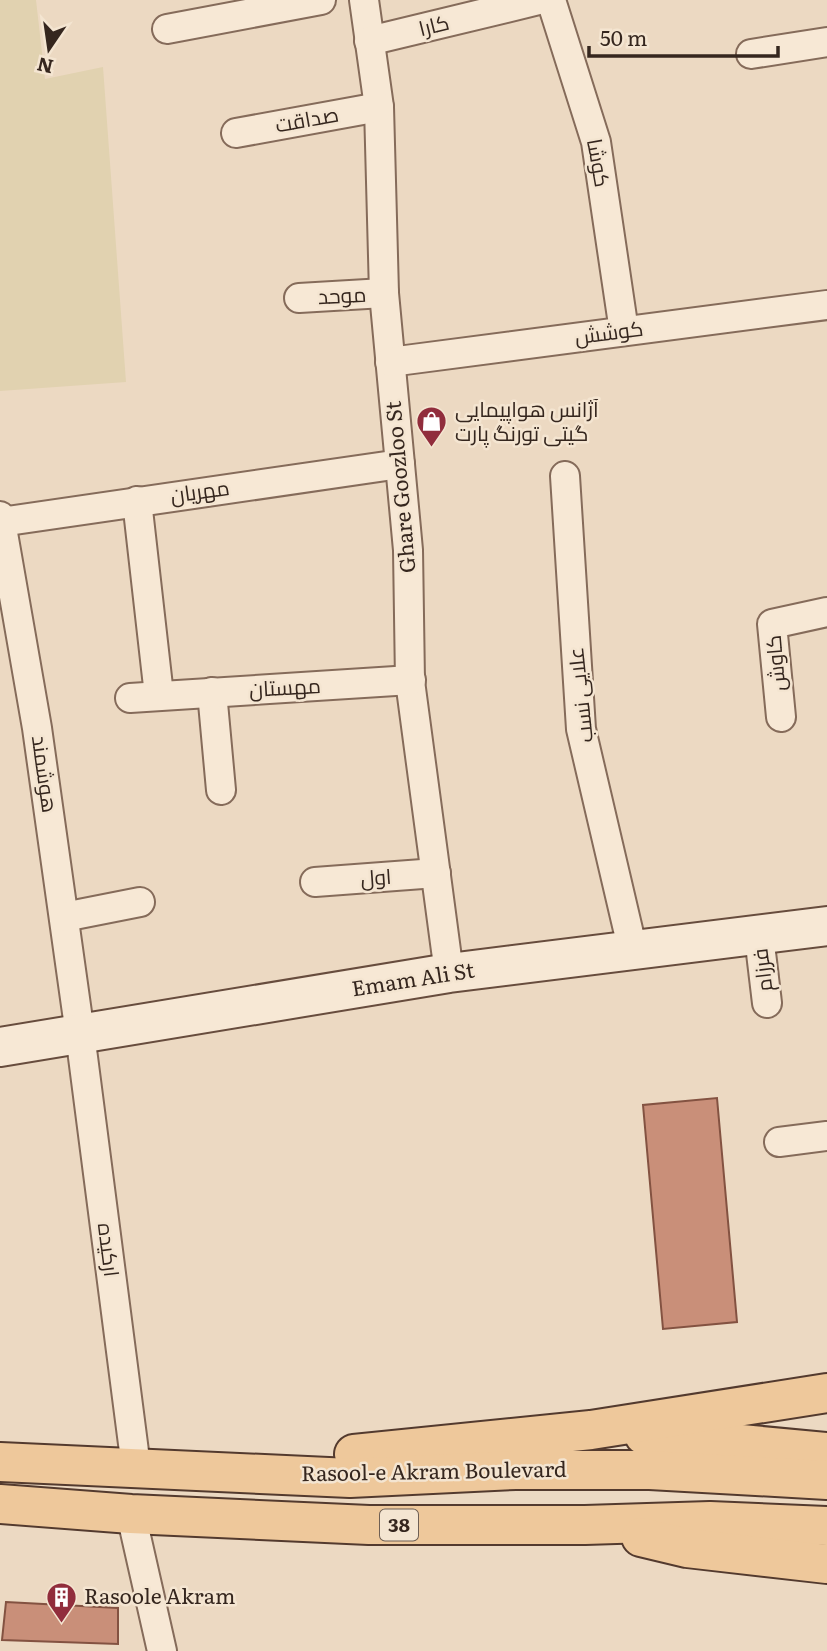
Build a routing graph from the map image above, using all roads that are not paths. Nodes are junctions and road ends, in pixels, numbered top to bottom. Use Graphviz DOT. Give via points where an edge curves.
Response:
graph roads {
  1 [pos="321,0"];
  2 [pos="364,0"];
  3 [pos="539,0"];
  4 [pos="551,0"];
  5 [pos="167,29"];
  6 [pos="369,41"];
  7 [pos="827,43"];
  8 [pos="751,54"];
  9 [pos="379,107"];
  10 [pos="236,133"];
  11 [pos="384,293"];
  12 [pos="299,298"];
  13 [pos="827,305"];
  14 [pos="624,331"];
  15 [pos="390,362"];
  16 [pos="400,464"];
  17 [pos="565,476"];
  18 [pos="137,501"];
  19 [pos="1,519"];
  20 [pos="827,612"];
  21 [pos="411,680"];
  22 [pos="212,692"];
  23 [pos="159,695"];
  24 [pos="130,698"];
  25 [pos="781,717"];
  26 [pos="221,790"];
  27 [pos="436,873"];
  28 [pos="315,882"];
  29 [pos="139,902"];
  30 [pos="64,917"];
  31 [pos="827,926"];
  32 [pos="759,936"];
  33 [pos="633,951"];
  34 [pos="449,973"];
  35 [pos="767,1003"];
  36 [pos="80,1034"];
  37 [pos="0,1041"];
  38 [pos="0,1046"];
  39 [pos="827,1136"];
  40 [pos="779,1142"];
  41 [pos="827,1393"];
  42 [pos="591,1430"];
  43 [pos="827,1452"];
  44 [pos="0,1462"];
  45 [pos="136,1467"];
  46 [pos="191,1470"];
  47 [pos="827,1480"];
  48 [pos="0,1504"];
  49 [pos="131,1514"];
  50 [pos="584,1525"];
  51 [pos="827,1526"];
  52 [pos="827,1564"];
  53 [pos="162,1651"];
  1 -- 5 [label="street"];
  2 -- 6 [label="street, Ghare Goozloo St"];
  3 -- 6 [label="street, کارا"];
  4 -- 14 [label="street, کوشا" via="596,142"];
  6 -- 9 [label="street, Ghare Goozloo St"];
  7 -- 8 [label="street"];
  9 -- 10 [label="street, صداقت"];
  9 -- 11 [label="street, Ghare Goozloo St"];
  11 -- 12 [label="street, موحد"];
  11 -- 15 [label="street, Ghare Goozloo St"];
  13 -- 14 [label="street, کوشش"];
  14 -- 15 [label="street, کوشش"];
  15 -- 16 [label="street, Ghare Goozloo St"];
  16 -- 18 [label="street, مهریان"];
  16 -- 21 [label="street, Ghare Goozloo St" via="408,550"];
  17 -- 33 [label="street, علایی نسب" via="581,729"];
  18 -- 19 [label="street, مهریان"];
  18 -- 23 [label="street"];
  19 -- 30 [label="street, هوشمند"];
  20 -- 25 [label="street, کاوش" via="772,624"];
  21 -- 22 [label="street, مهستان"];
  21 -- 27 [label="street, Ghare Goozloo St"];
  22 -- 23 [label="street, مهستان"];
  22 -- 26 [label="street"];
  23 -- 24 [label="street, مهستان"];
  27 -- 28 [label="street, اول"];
  27 -- 34 [label="street, Ghare Goozloo St"];
  29 -- 30 [label="street"];
  30 -- 36 [label="street, هوشمند"];
  31 -- 32 [label="street, Emam Ali St"];
  32 -- 33 [label="street, Emam Ali St"];
  32 -- 35 [label="street, فرزام"];
  33 -- 34 [label="street, Emam Ali St"];
  34 -- 36 [label="street, Emam Ali St"];
  36 -- 38 [label="street, Emam Ali St"];
  36 -- 45 [label="street, ارکیده"];
  37 -- 38 [label="street"];
  39 -- 40 [label="street"];
  41 -- 42 [label="main road"];
  42 -- 43 [label="main road"];
  42 -- 46 [label="main road"];
  44 -- 45 [label="main road, Rasool-e Akram Boulevard"];
  45 -- 46 [label="main road, Rasool-e Akram Boulevard"];
  46 -- 47 [label="main road, Rasool-e Akram Boulevard" via="351,1478 515,1470 650,1470"];
  48 -- 49 [label="main road, 38"];
  49 -- 50 [label="main road, 38" via="369,1525"];
  49 -- 53 [label="street"];
  50 -- 51 [label="main road, 38" via="710,1521"];
  50 -- 52 [label="main road" via="687,1548"];
}
